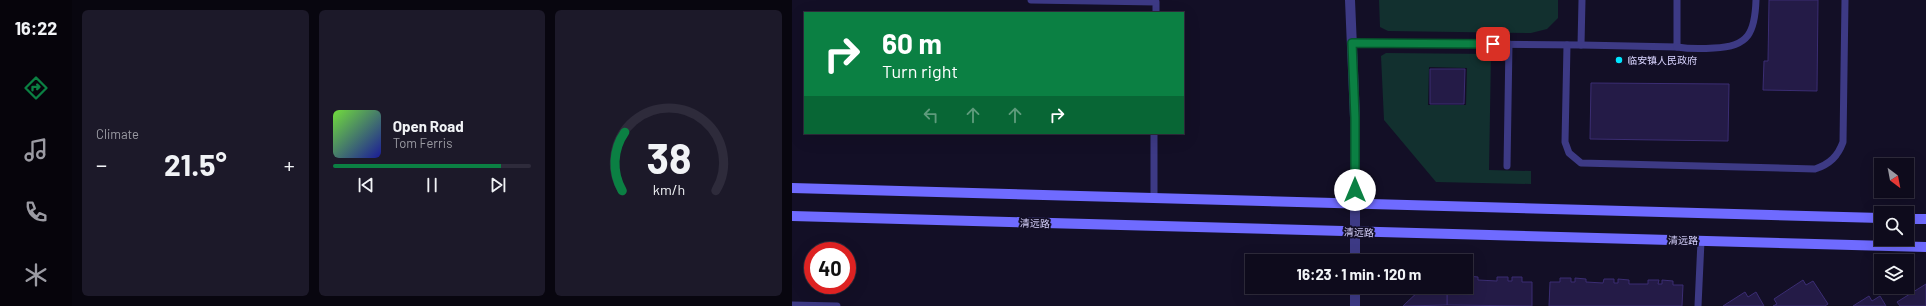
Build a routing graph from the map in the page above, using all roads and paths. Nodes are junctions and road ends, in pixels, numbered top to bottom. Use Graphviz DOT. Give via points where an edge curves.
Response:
graph roads {
  1 [pos="1031,0"];
  2 [pos="1350,0"];
  3 [pos="1582,0"];
  4 [pos="1677,0"];
  5 [pos="1756,0"];
  6 [pos="1845,0"];
  7 [pos="1156,12"];
  8 [pos="1352,43"];
  9 [pos="1509,44"];
  10 [pos="1567,45"];
  11 [pos="1581,45"];
  12 [pos="1677,47"];
  13 [pos="1154,134"];
  14 [pos="1507,166"];
  15 [pos="792,188"];
  16 [pos="1154,198"];
  17 [pos="1355,204"];
  18 [pos="792,216"];
  19 [pos="1874,218"];
  20 [pos="1914,219"];
  21 [pos="1926,219"];
  22 [pos="1355,232"];
  23 [pos="1701,240"];
  24 [pos="1926,246"];
  25 [pos="1355,254"];
  26 [pos="1355,294"];
  27 [pos="792,305"];
  28 [pos="837,306"];
  29 [pos="1355,306"];
  30 [pos="1698,306"];
  1 -- 7 [label="lane" via="1156,2"];
  2 -- 8 [label="street"];
  3 -- 11 [label="lane"];
  4 -- 12 [label="lane"];
  5 -- 12 [label="lane" via="1754,24 1746,38 1738,44 1730,48"];
  6 -- 10 [label="lane" via="1843,142 1830,162 1815,169 1581,163 1569,153 1566,142"];
  8 -- 9 [label="lane"];
  8 -- 17 [label="street"];
  9 -- 10 [label="lane"];
  9 -- 14 [label="lane"];
  10 -- 11 [label="lane"];
  11 -- 12 [label="lane"];
  13 -- 16 [label="lane"];
  15 -- 16 [label="main road"];
  16 -- 17 [label="main road"];
  17 -- 19 [label="main road"];
  17 -- 22 [label="street"];
  18 -- 22 [label="main road, 清远路"];
  20 -- 21 [label="main road"];
  22 -- 23 [label="main road, 清远路"];
  22 -- 25 [label="street"];
  23 -- 24 [label="main road, 清远路"];
  23 -- 30 [label="lane"];
  26 -- 29 [label="street"];
  27 -- 28 [label="lane"];
}
